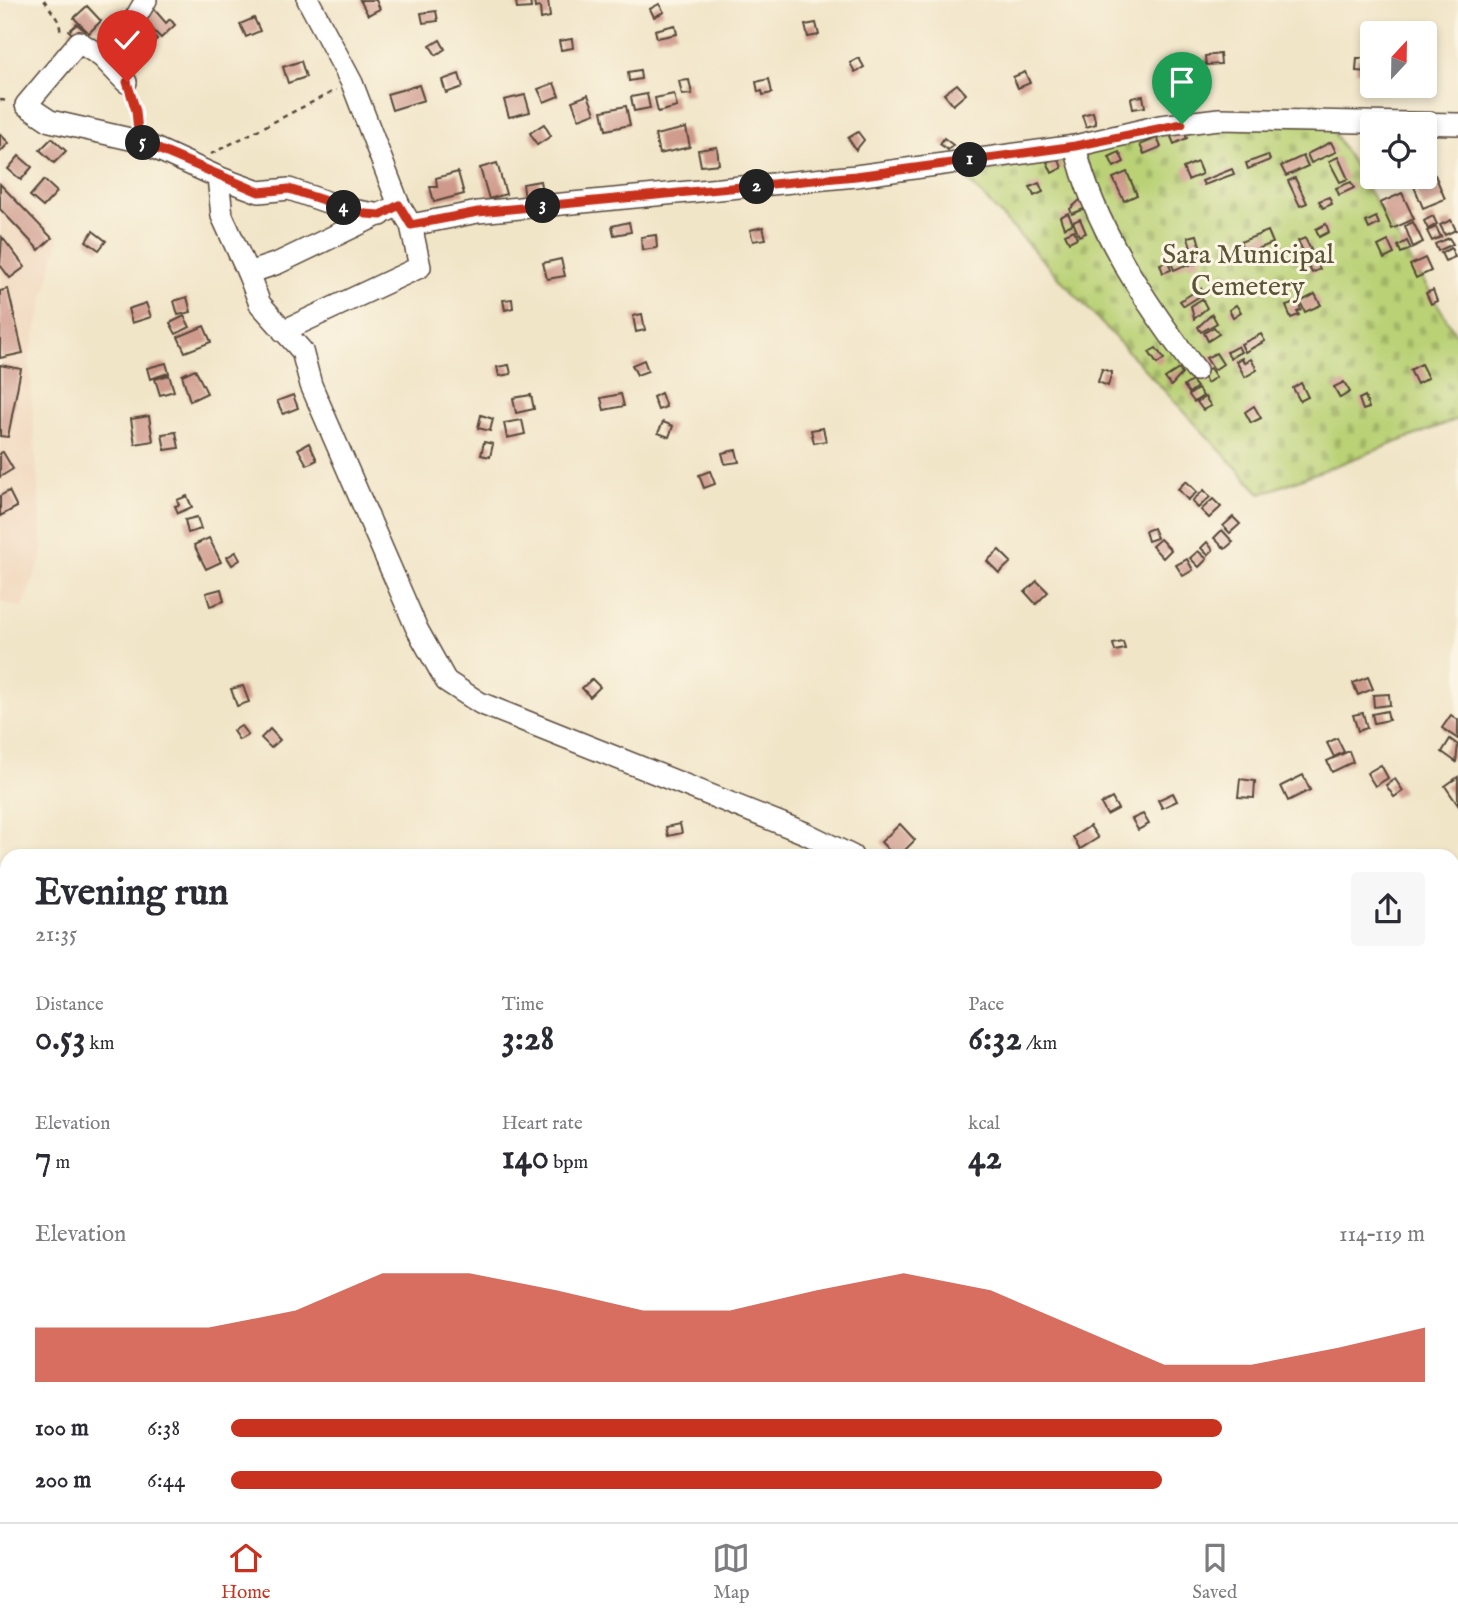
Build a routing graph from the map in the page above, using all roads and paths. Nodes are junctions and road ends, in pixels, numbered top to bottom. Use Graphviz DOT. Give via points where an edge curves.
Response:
graph roads {
  1 [pos="44,0"];
  2 [pos="146,0"];
  3 [pos="308,0"];
  4 [pos="79,42"];
  5 [pos="102,57"];
  6 [pos="127,82"];
  7 [pos="352,83"];
  8 [pos="1458,124"];
  9 [pos="139,141"];
  10 [pos="1075,146"];
  11 [pos="190,165"];
  12 [pos="218,177"];
  13 [pos="390,210"];
  14 [pos="411,225"];
  15 [pos="248,273"];
  16 [pos="283,331"];
  17 [pos="1196,370"];
  18 [pos="838,849"];
  1 -- 4 [label="path" via="59,22 61,35"];
  2 -- 5 [label="street"];
  3 -- 7 [label="street"];
  4 -- 5 [label="street"];
  4 -- 9 [label="street" via="26,105 50,121"];
  5 -- 6 [label="street"];
  6 -- 9 [label="path"];
  7 -- 11 [label="path"];
  7 -- 13 [label="street"];
  8 -- 10 [label="street" via="1219,119 1160,126"];
  9 -- 11 [label="street"];
  10 -- 14 [label="street" via="832,179 478,212"];
  10 -- 17 [label="street" via="1081,171 1126,268"];
  11 -- 12 [label="street"];
  12 -- 13 [label="street" via="259,192 289,189 347,209"];
  12 -- 15 [label="street" via="222,216"];
  13 -- 14 [label="street"];
  13 -- 15 [label="street"];
  14 -- 16 [label="street" via="420,267"];
  15 -- 16 [label="street" via="260,304"];
  16 -- 18 [label="street" via="302,351 311,385 417,629 446,681 480,702"];
}
